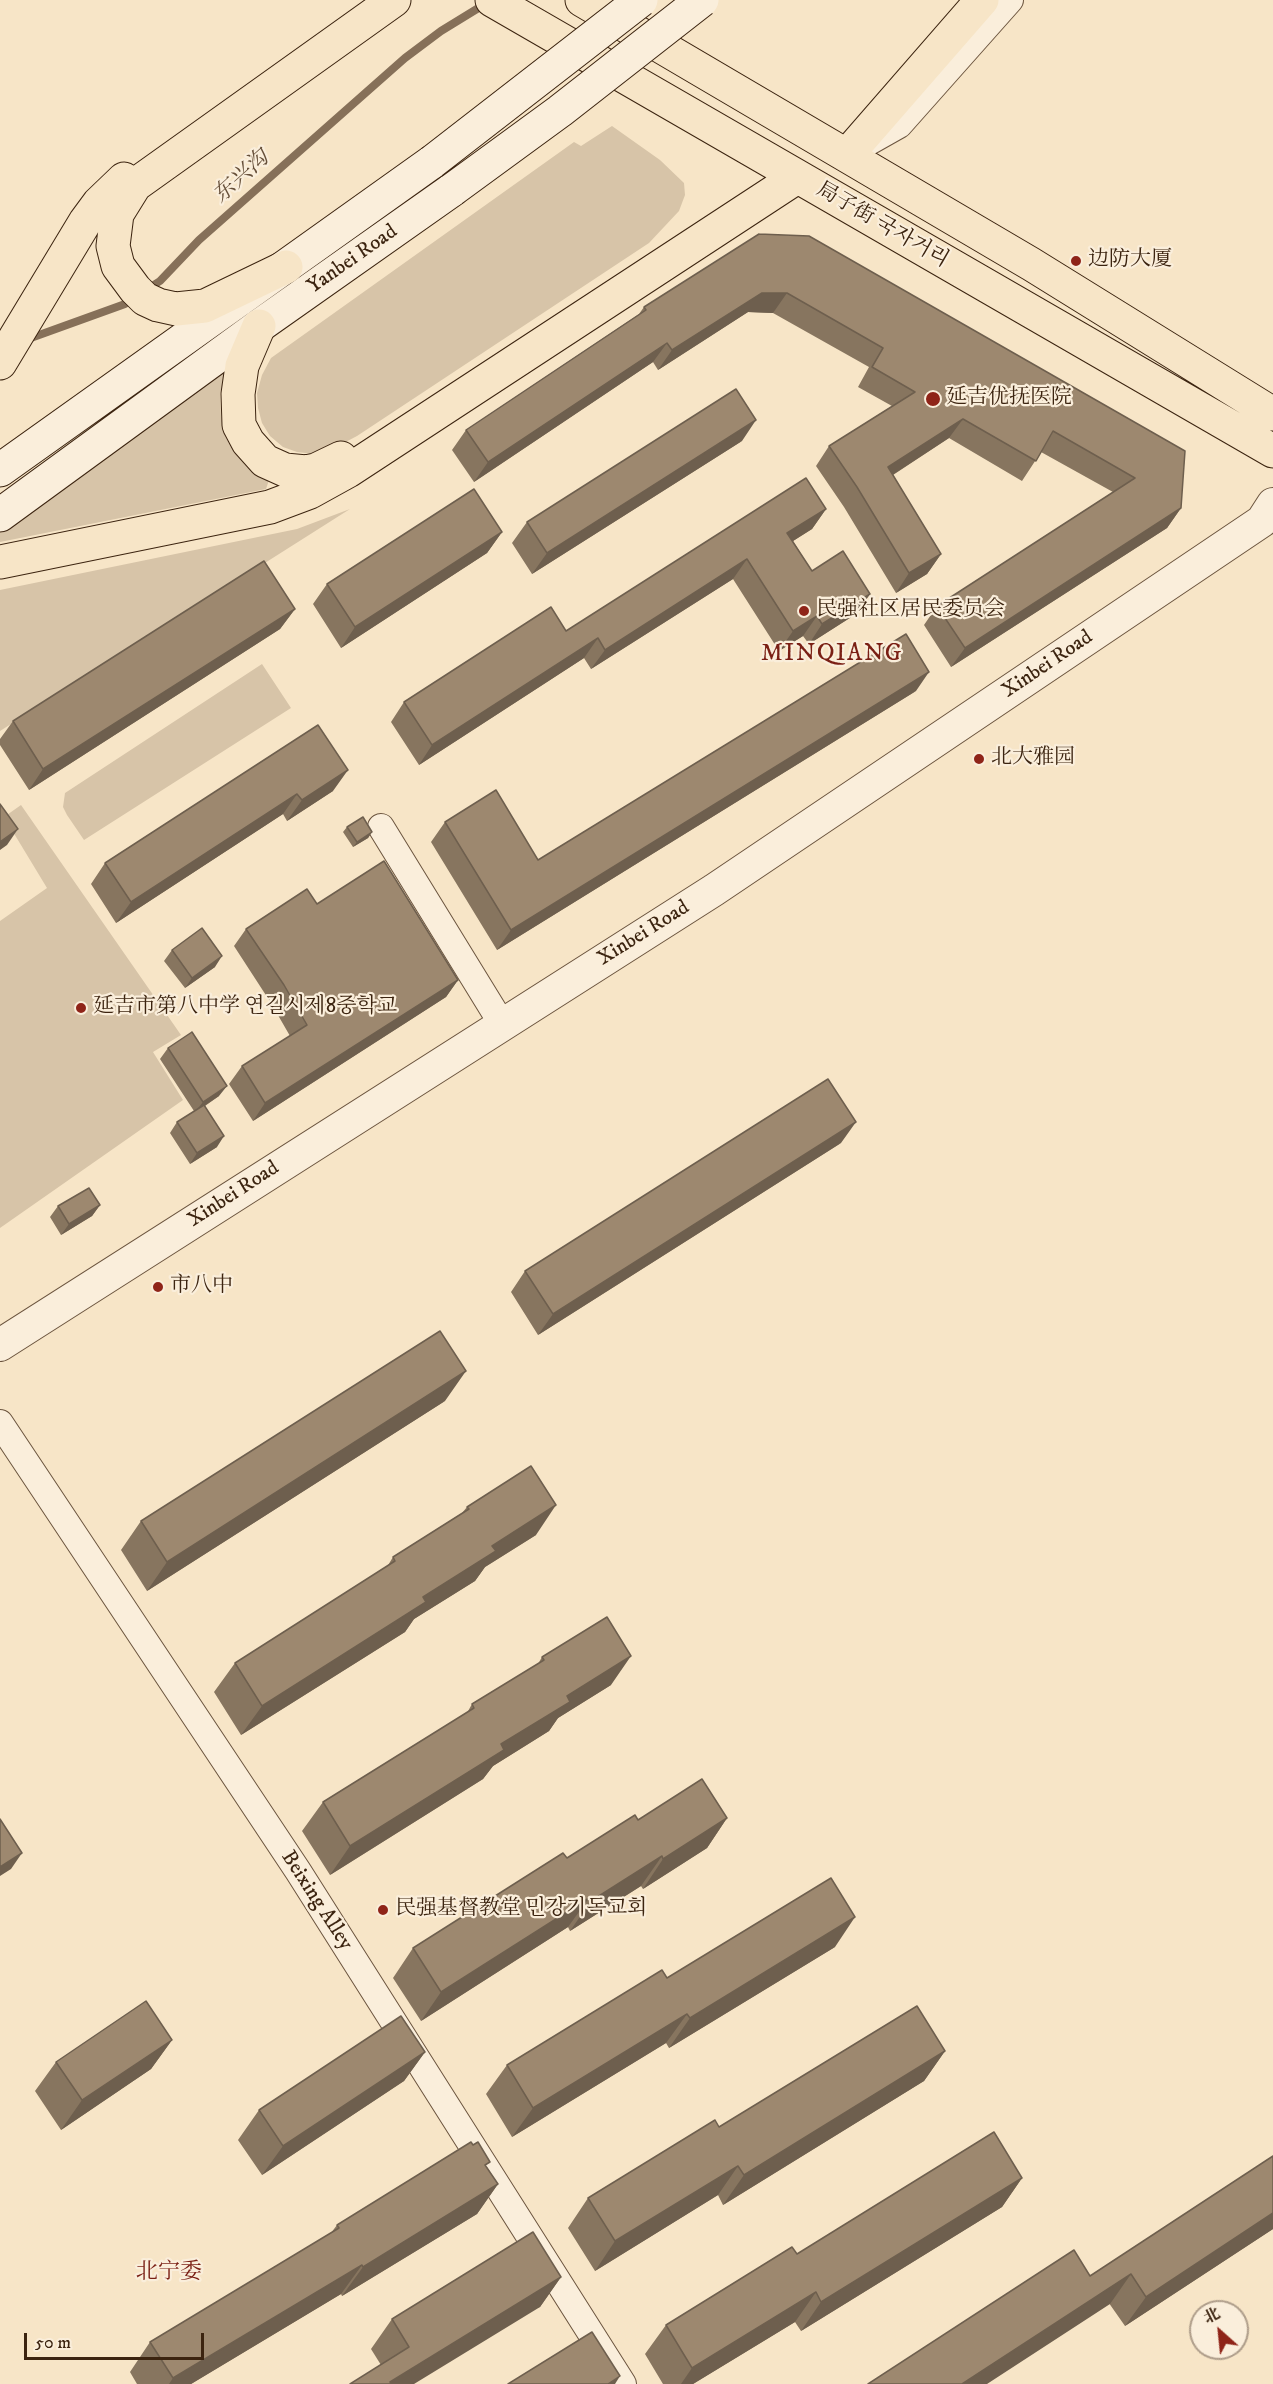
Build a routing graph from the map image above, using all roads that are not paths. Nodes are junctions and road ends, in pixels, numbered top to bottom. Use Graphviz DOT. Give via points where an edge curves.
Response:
graph roads {
  1 [pos="378,0"];
  2 [pos="394,0"];
  3 [pos="582,0"];
  4 [pos="641,0"];
  5 [pos="702,0"];
  6 [pos="965,0"];
  7 [pos="982,0"];
  8 [pos="1010,0"];
  9 [pos="502,6"];
  10 [pos="842,152"];
  11 [pos="793,174"];
  12 [pos="286,267"];
  13 [pos="259,326"];
  14 [pos="0,363"];
  15 [pos="1273,414"];
  16 [pos="1273,451"];
  17 [pos="0,470"];
  18 [pos="1273,504"];
  19 [pos="0,515"];
  20 [pos="0,562"];
  21 [pos="381,827"];
  22 [pos="502,1024"];
  23 [pos="0,1345"];
  24 [pos="0,1423"];
  25 [pos="623,2384"];
  1 -- 14 [label="main road" via="114,187 85,222"];
  2 -- 12 [label="main road" via="135,185 117,214 113,246 118,266 135,289 152,302 176,309 219,301"];
  3 -- 10 [label="main road, 局子街 국자거리"];
  4 -- 12 [label="main road, Yanbei Road, bridge" via="432,162"];
  5 -- 13 [label="main road, Yanbei Road, bridge" via="560,111"];
  6 -- 10 [label="main road"];
  7 -- 10 [label="main road"];
  8 -- 10 [label="street" via="899,125"];
  9 -- 11 [label="main road, 局子街 국자거리"];
  10 -- 15 [label="main road, 局子街 국자거리"];
  11 -- 13 [label="main road" via="358,449 306,472 270,465 242,432 238,394 242,366"];
  11 -- 16 [label="main road, 局子街 국자거리"];
  11 -- 20 [label="main road" via="348,471 310,492 270,507"];
  12 -- 17 [label="main road, Yanbei Road"];
  13 -- 19 [label="main road, Yanbei Road"];
  18 -- 22 [label="street, Xinbei Road" via="1262,521 714,890"];
  21 -- 22 [label="street"];
  22 -- 23 [label="street, Xinbei Road"];
  24 -- 25 [label="street, Beixing Alley" via="298,1871"];
}
